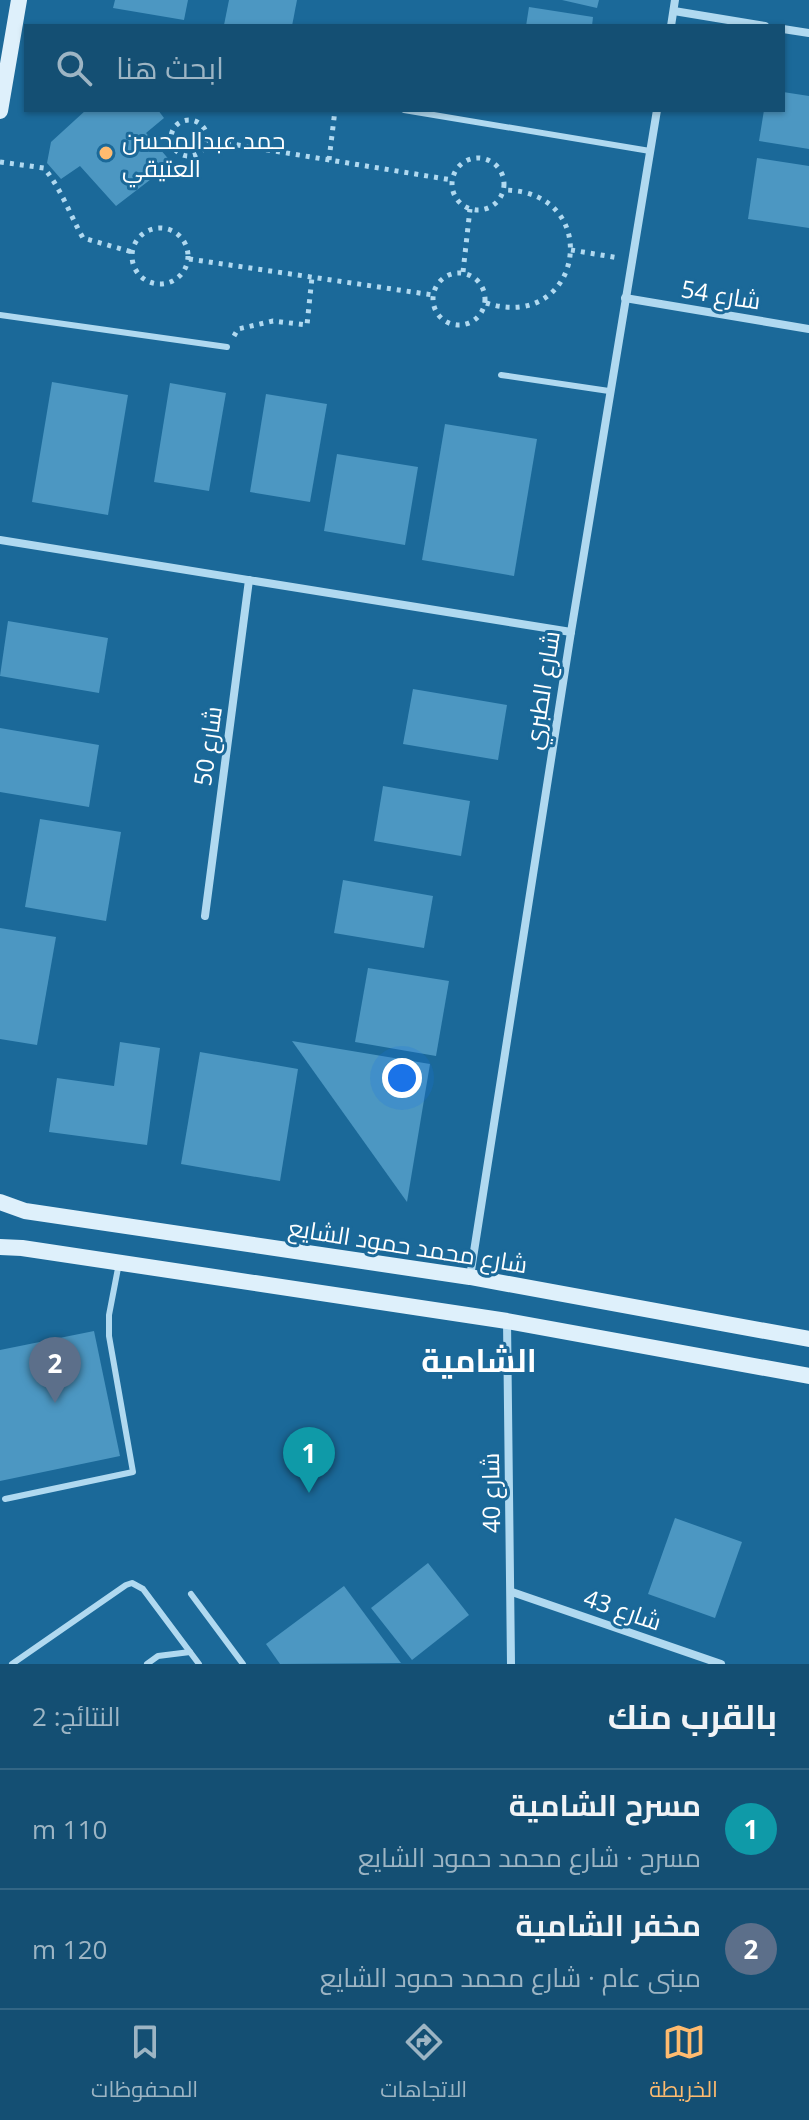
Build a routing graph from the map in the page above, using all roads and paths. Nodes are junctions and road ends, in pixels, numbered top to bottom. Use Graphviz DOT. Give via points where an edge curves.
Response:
graph roads {
  1 [pos="19,0"];
  2 [pos="675,0"];
  3 [pos="674,11"];
  4 [pos="671,24"];
  5 [pos="753,24"];
  6 [pos="785,29"];
  7 [pos="809,33"];
  8 [pos="19,46"];
  9 [pos="0,111"];
  10 [pos="182,112"];
  11 [pos="335,112"];
  12 [pos="416,112"];
  13 [pos="657,112"];
  14 [pos="185,120"];
  15 [pos="207,140"];
  16 [pos="650,151"];
  17 [pos="329,160"];
  18 [pos="0,162"];
  19 [pos="452,180"];
  20 [pos="504,190"];
  21 [pos="470,209"];
  22 [pos="571,250"];
  23 [pos="132,252"];
  24 [pos="189,259"];
  25 [pos="632,261"];
  26 [pos="463,272"];
  27 [pos="312,277"];
  28 [pos="433,295"];
  29 [pos="625,298"];
  30 [pos="486,303"];
  31 [pos="0,315"];
  32 [pos="809,329"];
  33 [pos="227,347"];
  34 [pos="501,375"];
  35 [pos="609,391"];
  36 [pos="0,540"];
  37 [pos="249,580"];
  38 [pos="571,632"];
  39 [pos="205,916"];
  40 [pos="0,1202"];
  41 [pos="0,1247"];
  42 [pos="119,1263"];
  43 [pos="470,1277"];
  44 [pos="507,1321"];
  45 [pos="809,1339"];
  46 [pos="809,1376"];
  47 [pos="5,1499"];
  48 [pos="512,1592"];
  49 [pos="191,1594"];
  50 [pos="190,1652"];
  51 [pos="12,1664"];
  52 [pos="147,1664"];
  53 [pos="199,1664"];
  54 [pos="243,1664"];
  55 [pos="511,1664"];
  56 [pos="721,1664"];
  1 -- 8 [label="main road"];
  2 -- 3 [label="street"];
  3 -- 4 [label="street"];
  3 -- 5 [label="street"];
  6 -- 7 [label="street"];
  8 -- 9 [label="main road"];
  10 -- 14 [label="path"];
  11 -- 17 [label="path"];
  12 -- 16 [label="lane"];
  13 -- 16 [label="street, شارع الطبري"];
  14 -- 15 [label="path" via="205,129"];
  14 -- 15 [label="path" via="175,125 173,147 192,156"];
  15 -- 17 [label="path"];
  16 -- 25 [label="street, شارع الطبري"];
  17 -- 19 [label="path"];
  18 -- 23 [label="path" via="44,168 60,187 83,238"];
  19 -- 20 [label="path" via="458,167 483,157 504,176"];
  19 -- 21 [label="path" via="453,193"];
  20 -- 21 [label="path" via="498,203"];
  20 -- 22 [label="path" via="537,195 552,205 563,218"];
  21 -- 26 [label="path"];
  22 -- 25 [label="path"];
  22 -- 30 [label="path" via="561,283 542,300 519,308"];
  23 -- 24 [label="path" via="139,236 164,228 186,242"];
  23 -- 24 [label="path" via="135,270 148,282 166,284 181,276"];
  24 -- 27 [label="path"];
  25 -- 29 [label="street, شارع الطبري"];
  26 -- 28 [label="path" via="438,282"];
  26 -- 30 [label="path" via="476,278"];
  27 -- 28 [label="path"];
  27 -- 33 [label="path" via="307,325 273,321 238,329"];
  28 -- 30 [label="path" via="434,309 455,325 469,324"];
  29 -- 32 [label="street, شارع 54"];
  29 -- 35 [label="street, شارع الطبري"];
  31 -- 33 [label="lane"];
  34 -- 35 [label="lane"];
  35 -- 38 [label="street, شارع الطبري"];
  36 -- 37 [label="street"];
  37 -- 38 [label="street"];
  37 -- 39 [label="street, شارع 50"];
  38 -- 43 [label="street, شارع الطبري"];
  40 -- 43 [label="main road, شارع محمد حمود الشايع" via="25,1211"];
  41 -- 42 [label="main road"];
  42 -- 44 [label="main road"];
  42 -- 47 [label="lane" via="109,1336 133,1472"];
  43 -- 45 [label="main road, شارع محمد حمود الشايع"];
  44 -- 46 [label="main road"];
  44 -- 48 [label="street, شارع 40"];
  48 -- 55 [label="street, شارع 40"];
  48 -- 56 [label="street, شارع 43"];
  49 -- 54 [label="lane"];
  50 -- 51 [label="lane" via="143,1589 132,1583"];
  50 -- 52 [label="lane" via="158,1656"];
  50 -- 53 [label="lane"];
}
